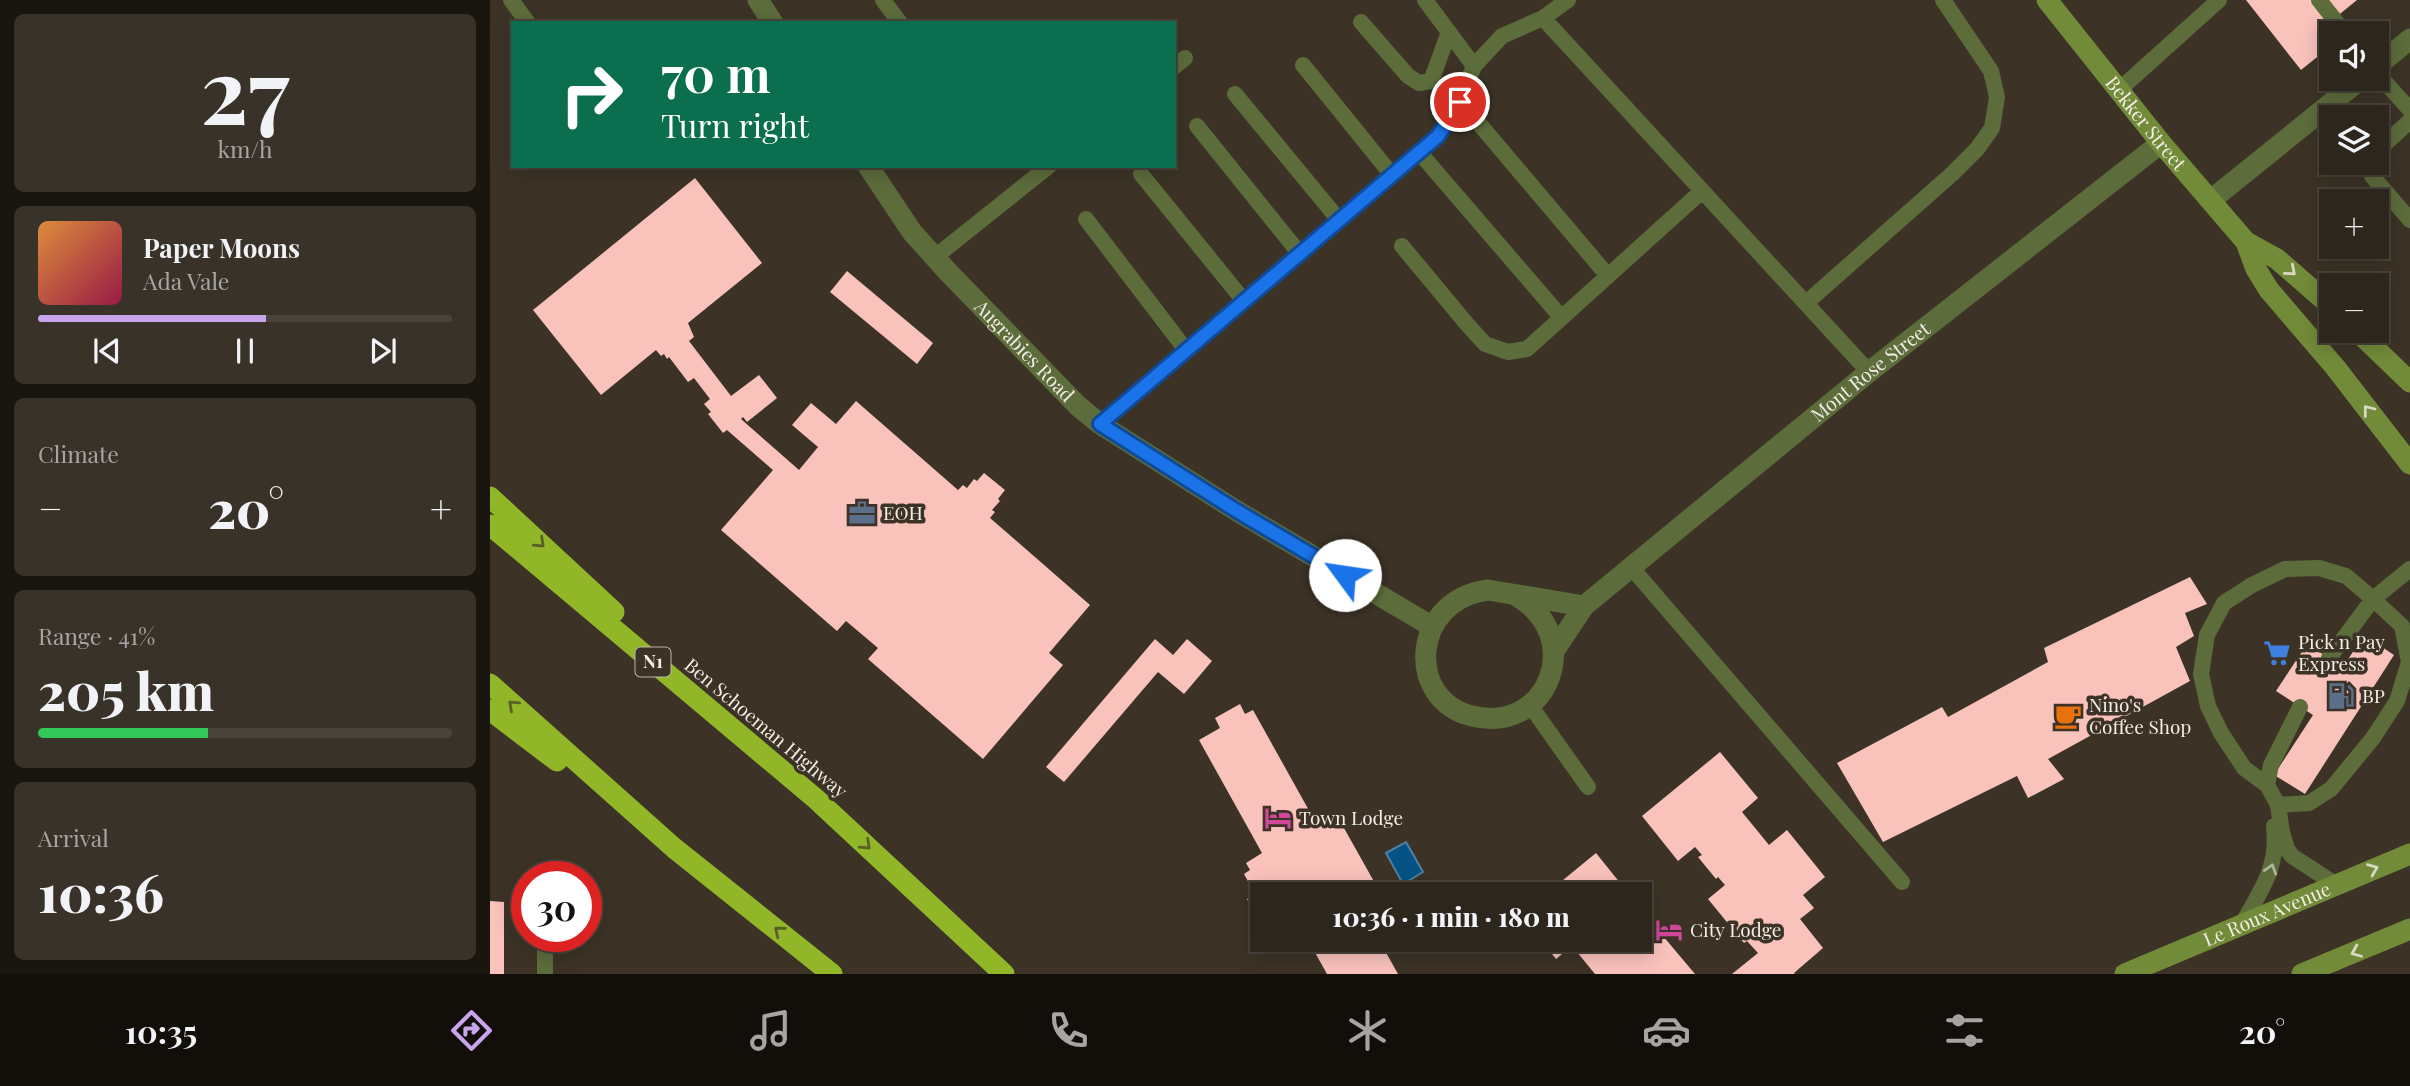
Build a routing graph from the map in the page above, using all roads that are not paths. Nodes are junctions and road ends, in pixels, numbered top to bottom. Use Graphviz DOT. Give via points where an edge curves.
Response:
graph roads {
  1 [pos="511,0"];
  2 [pos="758,0"];
  3 [pos="883,0"];
  4 [pos="1425,0"];
  5 [pos="1568,0"];
  6 [pos="1943,0"];
  7 [pos="2047,0"];
  8 [pos="2220,0"];
  9 [pos="2319,0"];
  10 [pos="1543,18"];
  11 [pos="527,21"];
  12 [pos="772,21"];
  13 [pos="899,21"];
  14 [pos="2336,21"];
  15 [pos="1361,22"];
  16 [pos="1449,32"];
  17 [pos="2408,45"];
  18 [pos="2389,57"];
  19 [pos="1303,65"];
  20 [pos="1474,66"];
  21 [pos="2389,87"];
  22 [pos="2119,90"];
  23 [pos="2346,91"];
  24 [pos="1235,94"];
  25 [pos="1460,102"];
  26 [pos="2410,110"];
  27 [pos="2410,121"];
  28 [pos="1197,126"];
  29 [pos="2389,140"];
  30 [pos="2161,143"];
  31 [pos="1419,152"];
  32 [pos="869,168"];
  33 [pos="1046,168"];
  34 [pos="1141,174"];
  35 [pos="1392,175"];
  36 [pos="2372,175"];
  37 [pos="1702,191"];
  38 [pos="2211,200"];
  39 [pos="1086,219"];
  40 [pos="1339,220"];
  41 [pos="2410,220"];
  42 [pos="2246,242"];
  43 [pos="1402,246"];
  44 [pos="1300,254"];
  45 [pos="934,257"];
  46 [pos="1608,276"];
  47 [pos="2319,296"];
  48 [pos="1244,301"];
  49 [pos="1806,303"];
  50 [pos="1561,317"];
  51 [pos="2369,343"];
  52 [pos="1186,350"];
  53 [pos="1869,372"];
  54 [pos="2410,382"];
  55 [pos="1100,424"];
  56 [pos="2410,464"];
  57 [pos="490,497"];
  58 [pos="490,525"];
  59 [pos="1631,567"];
  60 [pos="2410,569"];
  61 [pos="1515,595"];
  62 [pos="2373,599"];
  63 [pos="1584,606"];
  64 [pos="1432,626"];
  65 [pos="1554,651"];
  66 [pos="2329,658"];
  67 [pos="490,684"];
  68 [pos="1530,705"];
  69 [pos="2300,707"];
  70 [pos="490,710"];
  71 [pos="1588,787"];
  72 [pos="2273,795"];
  73 [pos="816,799"];
  74 [pos="674,848"];
  75 [pos="2410,853"];
  76 [pos="1902,882"];
  77 [pos="2335,884"];
  78 [pos="2242,924"];
  79 [pos="2410,929"];
  80 [pos="545,952"];
  81 [pos="545,974"];
  82 [pos="832,974"];
  83 [pos="1004,974"];
  84 [pos="2125,974"];
  85 [pos="2302,974"];
  1 -- 11 [label="lane"];
  2 -- 12 [label="street"];
  3 -- 13 [label="lane"];
  4 -- 16 [label="lane"];
  5 -- 10 [label="lane"];
  6 -- 49 [label="lane" via="1991,71 1997,97 1992,128 1952,174"];
  7 -- 22 [label="street, Bekker Street"];
  8 -- 22 [label="lane"];
  9 -- 14 [label="lane"];
  10 -- 20 [label="lane" via="1502,36"];
  10 -- 37 [label="lane"];
  15 -- 16 [label="lane" via="1419,83 1431,81"];
  16 -- 20 [label="lane"];
  17 -- 18 [label="street"];
  19 -- 35 [label="lane"];
  20 -- 25 [label="lane"];
  21 -- 26 [label="lane"];
  22 -- 30 [label="street, Bekker Street"];
  23 -- 38 [label="street"];
  24 -- 40 [label="lane"];
  25 -- 31 [label="lane" via="1438,136"];
  25 -- 46 [label="lane"];
  27 -- 29 [label="lane"];
  28 -- 44 [label="lane"];
  30 -- 38 [label="street, Bekker Street"];
  30 -- 53 [label="street, Mont Rose Street"];
  31 -- 35 [label="lane"];
  31 -- 50 [label="lane"];
  32 -- 45 [label="street, Augrabies Road"];
  33 -- 45 [label="lane"];
  34 -- 48 [label="lane"];
  35 -- 40 [label="lane"];
  36 -- 41 [label="lane"];
  37 -- 46 [label="lane"];
  37 -- 49 [label="lane"];
  38 -- 42 [label="street, Bekker Street"];
  39 -- 52 [label="lane"];
  40 -- 44 [label="lane"];
  42 -- 47 [label="street, Bekker Street, one-way" via="2277,259"];
  56 -- 42 [label="street, Bekker Street, one-way" via="2269,290"];
  43 -- 50 [label="lane" via="1485,344 1508,352 1527,349"];
  44 -- 48 [label="lane"];
  45 -- 55 [label="street, Augrabies Road"];
  46 -- 50 [label="lane"];
  48 -- 52 [label="lane"];
  49 -- 53 [label="lane"];
  51 -- 54 [label="street"];
  52 -- 55 [label="lane"];
  53 -- 59 [label="street, Mont Rose Street"];
  55 -- 64 [label="street, Augrabies Road"];
  57 -- 73 [label="highway, one-way"];
  58 -- 73 [label="highway, Ben Schoeman Highway / N1"];
  59 -- 63 [label="street, Mont Rose Street"];
  59 -- 76 [label="lane"];
  60 -- 62 [label="lane"];
  61 -- 63 [label="street"];
  61 -- 64 [label="street" via="1474,592 1449,604"];
  61 -- 65 [label="street" via="1542,618"];
  62 -- 66 [label="lane"];
  62 -- 72 [label="lane" via="2402,626 2409,662 2396,701 2331,789 2309,803"];
  62 -- 72 [label="lane" via="2346,576 2319,568 2285,569 2224,603 2207,635 2201,674 2208,706 2244,768"];
  63 -- 65 [label="street, Mont Rose Street"];
  64 -- 68 [label="street" via="1425,649 1427,672 1451,707 1491,719 1512,716"];
  65 -- 68 [label="street" via="1550,675"];
  74 -- 67 [label="highway, one-way"];
  68 -- 71 [label="lane"];
  69 -- 72 [label="lane" via="2271,765"];
  70 -- 74 [label="highway"];
  72 -- 77 [label="lane" via="2287,849"];
  78 -- 72 [label="lane, one-way" via="2273,867"];
  73 -- 83 [label="highway, Ben Schoeman Highway / N1, one-way"];
  82 -- 74 [label="highway, one-way"];
  77 -- 75 [label="street, Le Roux Avenue, one-way"];
  77 -- 78 [label="street, Le Roux Avenue"];
  78 -- 84 [label="street, Le Roux Avenue"];
  79 -- 85 [label="street, one-way"];
  80 -- 81 [label="lane"];
}
